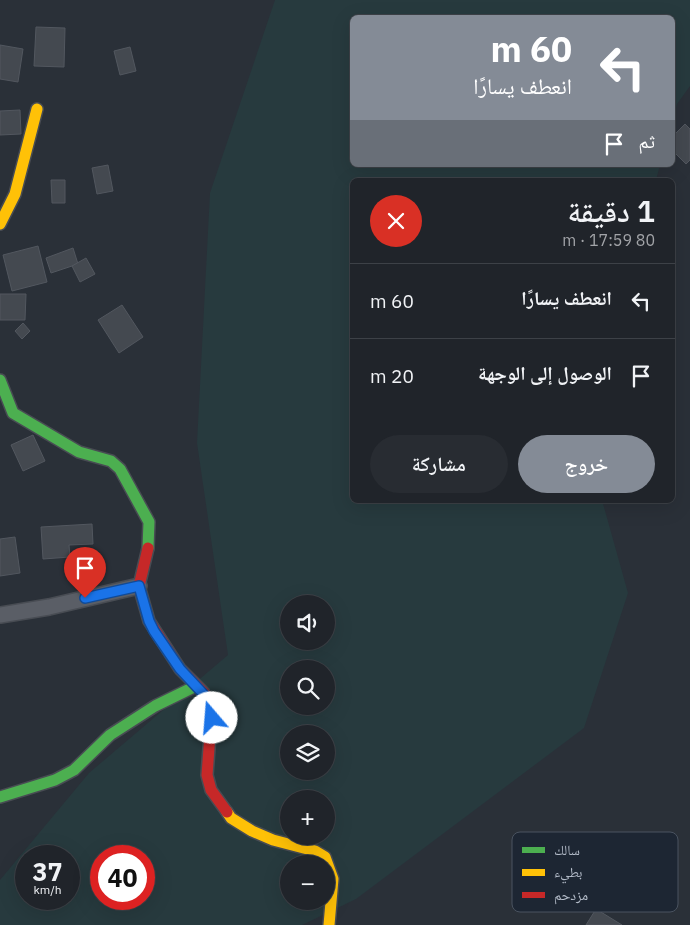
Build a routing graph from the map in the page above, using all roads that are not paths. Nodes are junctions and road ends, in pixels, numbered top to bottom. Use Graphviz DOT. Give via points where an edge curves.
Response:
graph roads {
  1 [pos="37,109"];
  2 [pos="0,224"];
  3 [pos="0,380"];
  4 [pos="139,586"];
  5 [pos="0,615"];
  6 [pos="196,686"];
  7 [pos="0,798"];
  8 [pos="328,925"];
  1 -- 2 [label="street" via="15,194"];
  3 -- 4 [label="street" via="13,413 79,452 111,461 120,469 149,522 150,540"];
  4 -- 5 [label="street"];
  4 -- 6 [label="street" via="149,621 160,642"];
  6 -- 7 [label="street" via="155,706 110,736 74,770 56,780"];
  6 -- 8 [label="street" via="212,708 207,775 212,790 231,818 273,840 326,857 333,879"];
}
